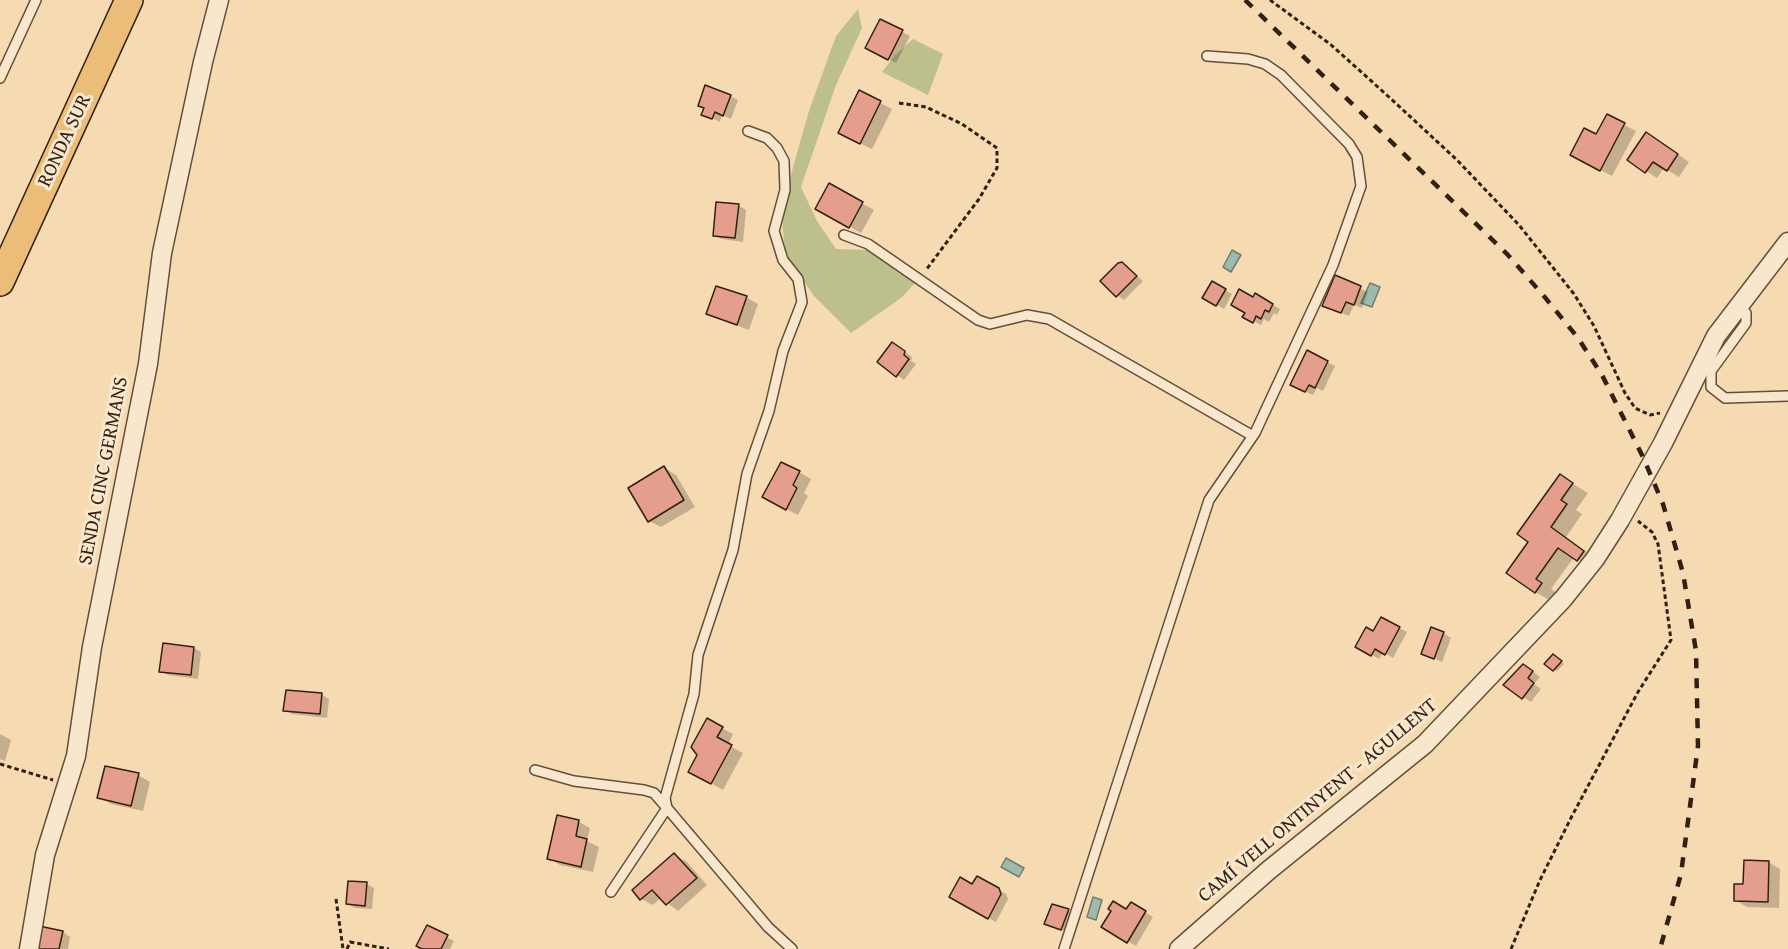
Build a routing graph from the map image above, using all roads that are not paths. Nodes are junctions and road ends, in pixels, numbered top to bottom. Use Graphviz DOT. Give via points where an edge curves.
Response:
graph roads {
  1 [pos="36,0"];
  2 [pos="129,0"];
  3 [pos="219,0"];
  4 [pos="1207,56"];
  5 [pos="0,78"];
  6 [pos="748,131"];
  7 [pos="844,235"];
  8 [pos="1788,242"];
  9 [pos="0,282"];
  10 [pos="1739,306"];
  11 [pos="1788,396"];
  12 [pos="1253,436"];
  13 [pos="535,770"];
  14 [pos="667,808"];
  15 [pos="611,892"];
  16 [pos="29,949"];
  17 [pos="792,949"];
  18 [pos="1064,949"];
  19 [pos="1179,949"];
  1 -- 5 [label="lane"];
  2 -- 9 [label="main road, RONDA SUR"];
  3 -- 16 [label="street, SENDA CINC GERMANS" via="164,242 148,364 94,637 76,756 45,855"];
  4 -- 12 [label="lane" via="1265,64 1281,75 1338,130 1357,157 1360,172 1356,204 1333,265"];
  6 -- 14 [label="lane" via="767,138 784,161 785,190 774,231 783,260 798,279 802,302 783,351 769,411 747,474 733,550 698,655 694,694 665,798"];
  7 -- 12 [label="lane" via="868,244 978,320 990,324 1027,315 1049,319"];
  8 -- 10 [label="street, CAMÍ VELL ONTINYENT - AGULLENT"];
  10 -- 11 [label="lane" via="1746,313 1746,323 1711,371 1711,387 1725,398"];
  10 -- 19 [label="street, CAMÍ VELL ONTINYENT - AGULLENT" via="1716,336 1622,516 1569,591 1443,727"];
  12 -- 18 [label="lane" via="1209,500"];
  13 -- 14 [label="lane" via="574,781 644,790 654,793"];
  14 -- 15 [label="lane"];
  14 -- 17 [label="lane" via="768,927"];
}
